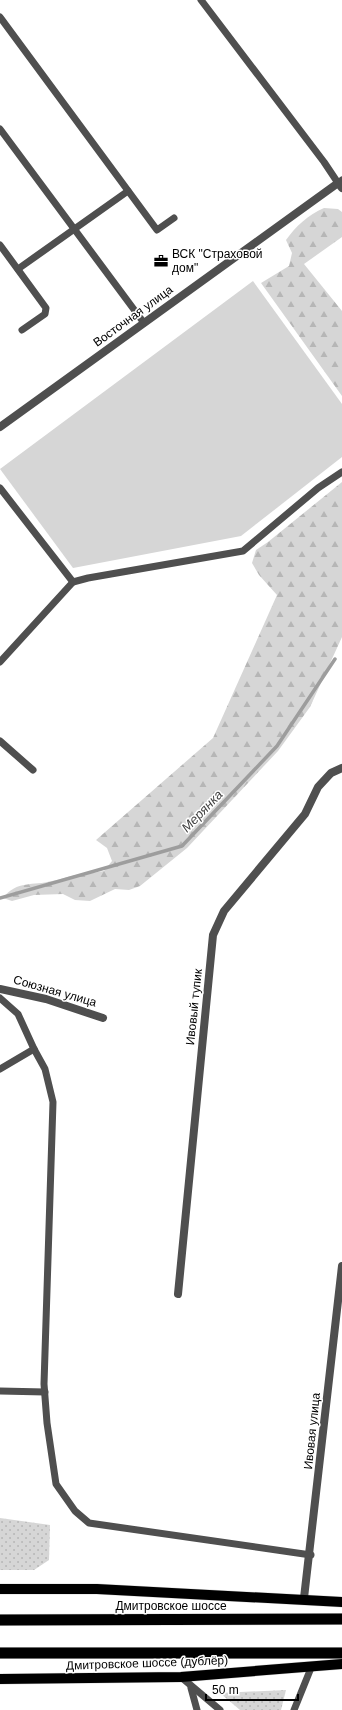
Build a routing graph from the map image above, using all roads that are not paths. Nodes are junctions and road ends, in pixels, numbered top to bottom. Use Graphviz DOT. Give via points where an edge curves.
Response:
graph roads {
  1 [pos="201,0"];
  2 [pos="0,17"];
  3 [pos="0,129"];
  4 [pos="341,184"];
  5 [pos="128,191"];
  6 [pos="174,218"];
  7 [pos="74,230"];
  8 [pos="0,245"];
  9 [pos="18,269"];
  10 [pos="144,323"];
  11 [pos="22,330"];
  12 [pos="1,424"];
  13 [pos="342,472"];
  14 [pos="0,488"];
  15 [pos="73,582"];
  16 [pos="0,662"];
  17 [pos="0,741"];
  18 [pos="342,768"];
  19 [pos="33,770"];
  20 [pos="0,989"];
  21 [pos="0,998"];
  22 [pos="103,1018"];
  23 [pos="34,1049"];
  24 [pos="0,1070"];
  25 [pos="342,1266"];
  26 [pos="341,1280"];
  27 [pos="178,1294"];
  28 [pos="0,1391"];
  29 [pos="45,1392"];
  30 [pos="311,1555"];
  31 [pos="0,1589"];
  32 [pos="304,1598"];
  33 [pos="342,1602"];
  34 [pos="342,1618"];
  35 [pos="0,1620"];
  36 [pos="0,1653"];
  37 [pos="342,1653"];
  38 [pos="342,1664"];
  39 [pos="311,1668"];
  40 [pos="181,1677"];
  41 [pos="0,1679"];
  42 [pos="191,1688"];
  43 [pos="197,1710"];
  44 [pos="220,1710"];
  45 [pos="294,1710"];
  1 -- 4 [label="lane"];
  2 -- 5 [label="lane"];
  3 -- 7 [label="lane"];
  4 -- 10 [label="street, Восточная улица"];
  5 -- 6 [label="lane" via="157,230"];
  5 -- 7 [label="lane"];
  7 -- 9 [label="lane"];
  7 -- 10 [label="lane"];
  8 -- 9 [label="lane"];
  9 -- 11 [label="lane" via="46,310 45,314"];
  10 -- 12 [label="street, Восточная улица"];
  13 -- 15 [label="lane" via="318,488 243,551"];
  14 -- 15 [label="lane"];
  15 -- 16 [label="lane"];
  17 -- 19 [label="lane"];
  18 -- 27 [label="street, Ивовый тупик" via="331,773 318,787 305,814 224,911 213,935"];
  20 -- 22 [label="street, Союзная улица" via="46,999"];
  21 -- 23 [label="lane" via="18,1014"];
  23 -- 24 [label="lane"];
  23 -- 29 [label="lane" via="45,1069 53,1102"];
  25 -- 26 [label="street, Ивовая улица"];
  26 -- 30 [label="street, Ивовая улица"];
  28 -- 29 [label="lane"];
  29 -- 30 [label="lane" via="48,1437 56,1484 75,1511 89,1523"];
  30 -- 32 [label="street, Ивовая улица"];
  31 -- 32 [label="main road" via="97,1589"];
  32 -- 33 [label="main road"];
  34 -- 35 [label="highway, Дмитровское шоссе"];
  36 -- 37 [label="highway"];
  38 -- 39 [label="main road, Дмитровское шоссе (дублёр)"];
  39 -- 40 [label="main road, Дмитровское шоссе (дублёр)"];
  39 -- 45 [label="lane"];
  40 -- 41 [label="main road, Дмитровское шоссе (дублёр)"];
  40 -- 42 [label="lane"];
  42 -- 43 [label="lane"];
  42 -- 44 [label="lane"];
}
